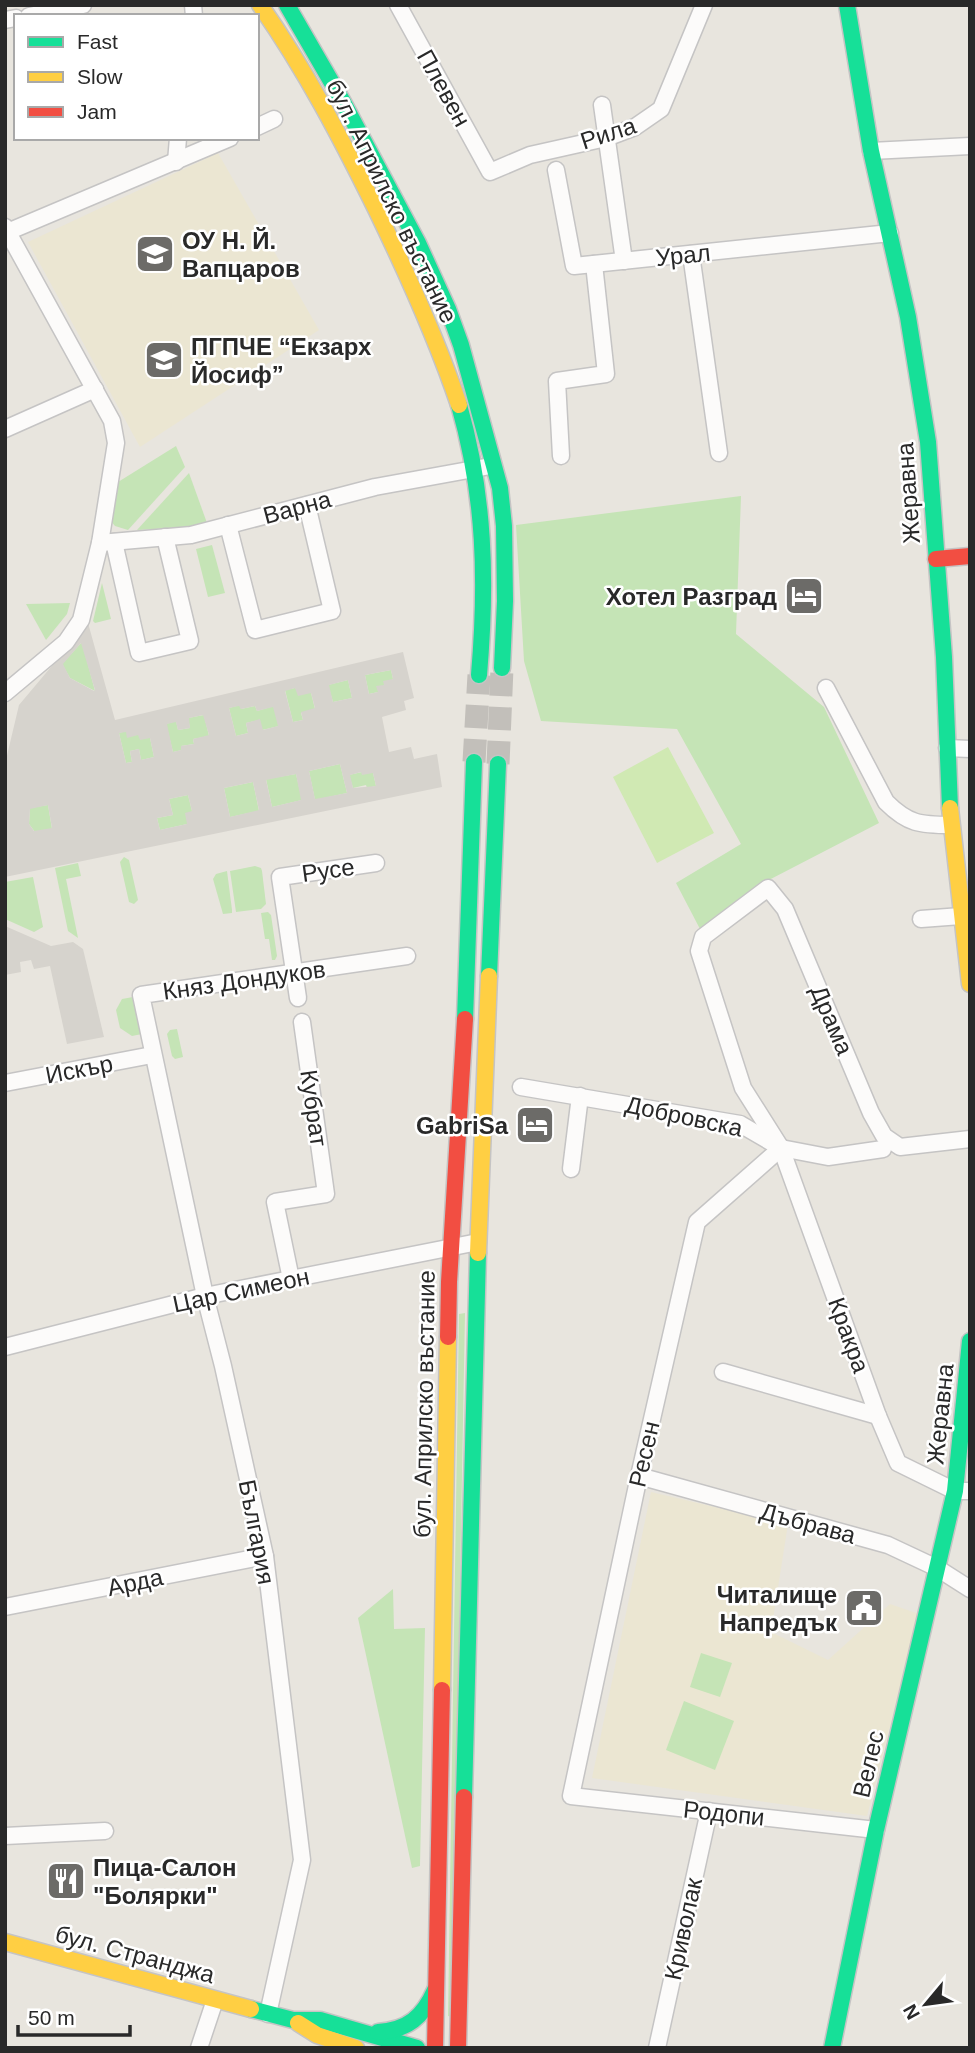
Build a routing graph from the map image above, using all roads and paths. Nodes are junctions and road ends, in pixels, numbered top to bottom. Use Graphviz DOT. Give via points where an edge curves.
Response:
graph roads {
  1 [pos="83,5"];
  2 [pos="260,5"];
  3 [pos="287,5"];
  4 [pos="398,5"];
  5 [pos="704,5"];
  6 [pos="847,5"];
  7 [pos="39,14"];
  8 [pos="602,105"];
  9 [pos="274,119"];
  10 [pos="259,126"];
  11 [pos="606,138"];
  12 [pos="178,140"];
  13 [pos="226,140"];
  14 [pos="970,146"];
  15 [pos="871,151"];
  16 [pos="176,162"];
  17 [pos="556,170"];
  18 [pos="490,172"];
  19 [pos="6,231"];
  20 [pos="890,233"];
  21 [pos="691,254"];
  22 [pos="624,261"];
  23 [pos="594,264"];
  24 [pos="95,389"];
  25 [pos="5,429"];
  26 [pos="719,453"];
  27 [pos="561,456"];
  28 [pos="494,466"];
  29 [pos="475,469"];
  30 [pos="307,505"];
  31 [pos="228,525"];
  32 [pos="165,537"];
  33 [pos="107,542"];
  34 [pos="970,556"];
  35 [pos="936,559"];
  36 [pos="502,668"];
  37 [pos="480,675"];
  38 [pos="826,688"];
  39 [pos="5,693"];
  40 [pos="947,748"];
  41 [pos="970,749"];
  42 [pos="474,762"];
  43 [pos="498,764"];
  44 [pos="951,825"];
  45 [pos="376,863"];
  46 [pos="768,888"];
  47 [pos="961,916"];
  48 [pos="920,919"];
  49 [pos="407,956"];
  50 [pos="294,972"];
  51 [pos="970,984"];
  52 [pos="298,998"];
  53 [pos="302,1022"];
  54 [pos="152,1055"];
  55 [pos="5,1083"];
  56 [pos="521,1087"];
  57 [pos="580,1096"];
  58 [pos="970,1139"];
  59 [pos="780,1147"];
  60 [pos="883,1149"];
  61 [pos="571,1169"];
  62 [pos="478,1242"];
  63 [pos="450,1247"];
  64 [pos="291,1279"];
  65 [pos="205,1296"];
  66 [pos="970,1341"];
  67 [pos="5,1347"];
  68 [pos="723,1372"];
  69 [pos="878,1416"];
  70 [pos="639,1476"];
  71 [pos="962,1491"];
  72 [pos="265,1556"];
  73 [pos="937,1568"];
  74 [pos="970,1589"];
  75 [pos="6,1610"];
  76 [pos="571,1796"];
  77 [pos="709,1811"];
  78 [pos="876,1830"];
  79 [pos="105,1831"];
  80 [pos="5,1836"];
  81 [pos="5,1942"];
  82 [pos="436,1987"];
  83 [pos="215,2000"];
  84 [pos="268,2014"];
  85 [pos="293,2020"];
  86 [pos="370,2033"];
  87 [pos="199,2048"];
  88 [pos="355,2048"];
  89 [pos="417,2048"];
  90 [pos="435,2048"];
  91 [pos="458,2048"];
  92 [pos="657,2048"];
  93 [pos="832,2048"];
  1 -- 7 [label="street"];
  2 -- 29 [label="street, бул. Априлско въстание" via="318,99 417,293 449,377"];
  3 -- 28 [label="street, бул. Априлско въстание" via="435,278 468,367"];
  4 -- 18 [label="street, Плевен"];
  5 -- 11 [label="street, Рила" via="661,109 635,127"];
  6 -- 15 [label="street, Жеравна"];
  8 -- 11 [label="street"];
  9 -- 10 [label="street"];
  11 -- 18 [label="street, Рила" via="530,155"];
  11 -- 22 [label="street"];
  12 -- 16 [label="street"];
  13 -- 16 [label="street"];
  14 -- 15 [label="street"];
  15 -- 20 [label="street, Жеравна"];
  16 -- 19 [label="street"];
  17 -- 23 [label="street" via="574,266"];
  19 -- 24 [label="street"];
  20 -- 21 [label="street, Урал"];
  20 -- 35 [label="street, Жеравна" via="928,442"];
  21 -- 22 [label="street, Урал"];
  21 -- 26 [label="street"];
  22 -- 23 [label="street, Урал"];
  23 -- 27 [label="street" via="606,374 557,381"];
  24 -- 25 [label="street"];
  24 -- 33 [label="street" via="112,421 116,443"];
  28 -- 29 [label="street, Варна"];
  28 -- 36 [label="street, бул. Априлско въстание" via="504,526"];
  29 -- 30 [label="street, Варна"];
  29 -- 37 [label="street, бул. Априлско въстание" via="484,542"];
  30 -- 31 [label="street, Варна"];
  30 -- 31 [label="street" via="332,611 255,631"];
  31 -- 32 [label="street, Варна"];
  32 -- 33 [label="street, Варна"];
  32 -- 33 [label="street" via="190,641 139,653"];
  33 -- 39 [label="street" via="81,620 66,642"];
  34 -- 35 [label="street"];
  35 -- 40 [label="street, Жеравна"];
  38 -- 44 [label="street" via="886,802 901,817 921,825"];
  40 -- 41 [label="street"];
  40 -- 44 [label="street, Жеравна"];
  42 -- 63 [label="street, бул. Априлско въстание" via="468,977"];
  43 -- 62 [label="street, бул. Априлско въстание"];
  44 -- 47 [label="street, Жеравна"];
  45 -- 50 [label="street, Русе" via="279,877"];
  46 -- 58 [label="street, Драма" via="785,909 884,1136 901,1147"];
  46 -- 59 [label="street, Кракра" via="703,937 699,951 743,1088"];
  47 -- 48 [label="street"];
  47 -- 51 [label="street, Жеравна"];
  49 -- 50 [label="street, Княз Дондуков"];
  50 -- 52 [label="street"];
  50 -- 54 [label="street, Княз Дондуков" via="141,995"];
  53 -- 64 [label="street, Кубрат" via="326,1194 275,1202"];
  54 -- 55 [label="street, Искър"];
  54 -- 65 [label="street, България"];
  56 -- 57 [label="street, Добровска"];
  57 -- 59 [label="street, Добровска" via="740,1124"];
  57 -- 61 [label="street"];
  59 -- 60 [label="street, Добровска" via="828,1157"];
  59 -- 69 [label="street, Кракра"];
  59 -- 70 [label="street, Ресен" via="697,1222"];
  62 -- 63 [label="street, Цар Симеон"];
  62 -- 91 [label="street, бул. Априлско въстание"];
  63 -- 64 [label="street, Цар Симеон"];
  63 -- 82 [label="street, бул. Априлско въстание"];
  64 -- 65 [label="street, Цар Симеон"];
  65 -- 67 [label="street, Цар Симеон"];
  65 -- 72 [label="street, България"];
  66 -- 71 [label="street, Жеравна"];
  68 -- 69 [label="street"];
  69 -- 71 [label="street, Кракра" via="898,1463"];
  70 -- 73 [label="street, Дъбрава" via="888,1545"];
  70 -- 76 [label="street, Ресен"];
  71 -- 73 [label="street, Велес"];
  72 -- 75 [label="street, Арда"];
  72 -- 84 [label="street, България" via="302,1860"];
  73 -- 74 [label="street, Дъбрава"];
  73 -- 78 [label="street, Велес"];
  76 -- 77 [label="street, Родопи"];
  77 -- 78 [label="street, Родопи"];
  77 -- 92 [label="street, Криволак"];
  78 -- 93 [label="street, Велес"];
  79 -- 80 [label="street"];
  81 -- 83 [label="street, бул. Странджа"];
  82 -- 86 [label="street" via="429,2005 413,2023 394,2032"];
  82 -- 90 [label="street, бул. Априлско въстание"];
  83 -- 84 [label="street, бул. Странджа"];
  83 -- 87 [label="street"];
  84 -- 85 [label="street, бул. Странджа"];
  85 -- 86 [label="street, бул. Странджа" via="320,2020"];
  85 -- 88 [label="street, бул. Странджа" via="317,2035"];
  86 -- 89 [label="street, бул. Странджа"];
}
